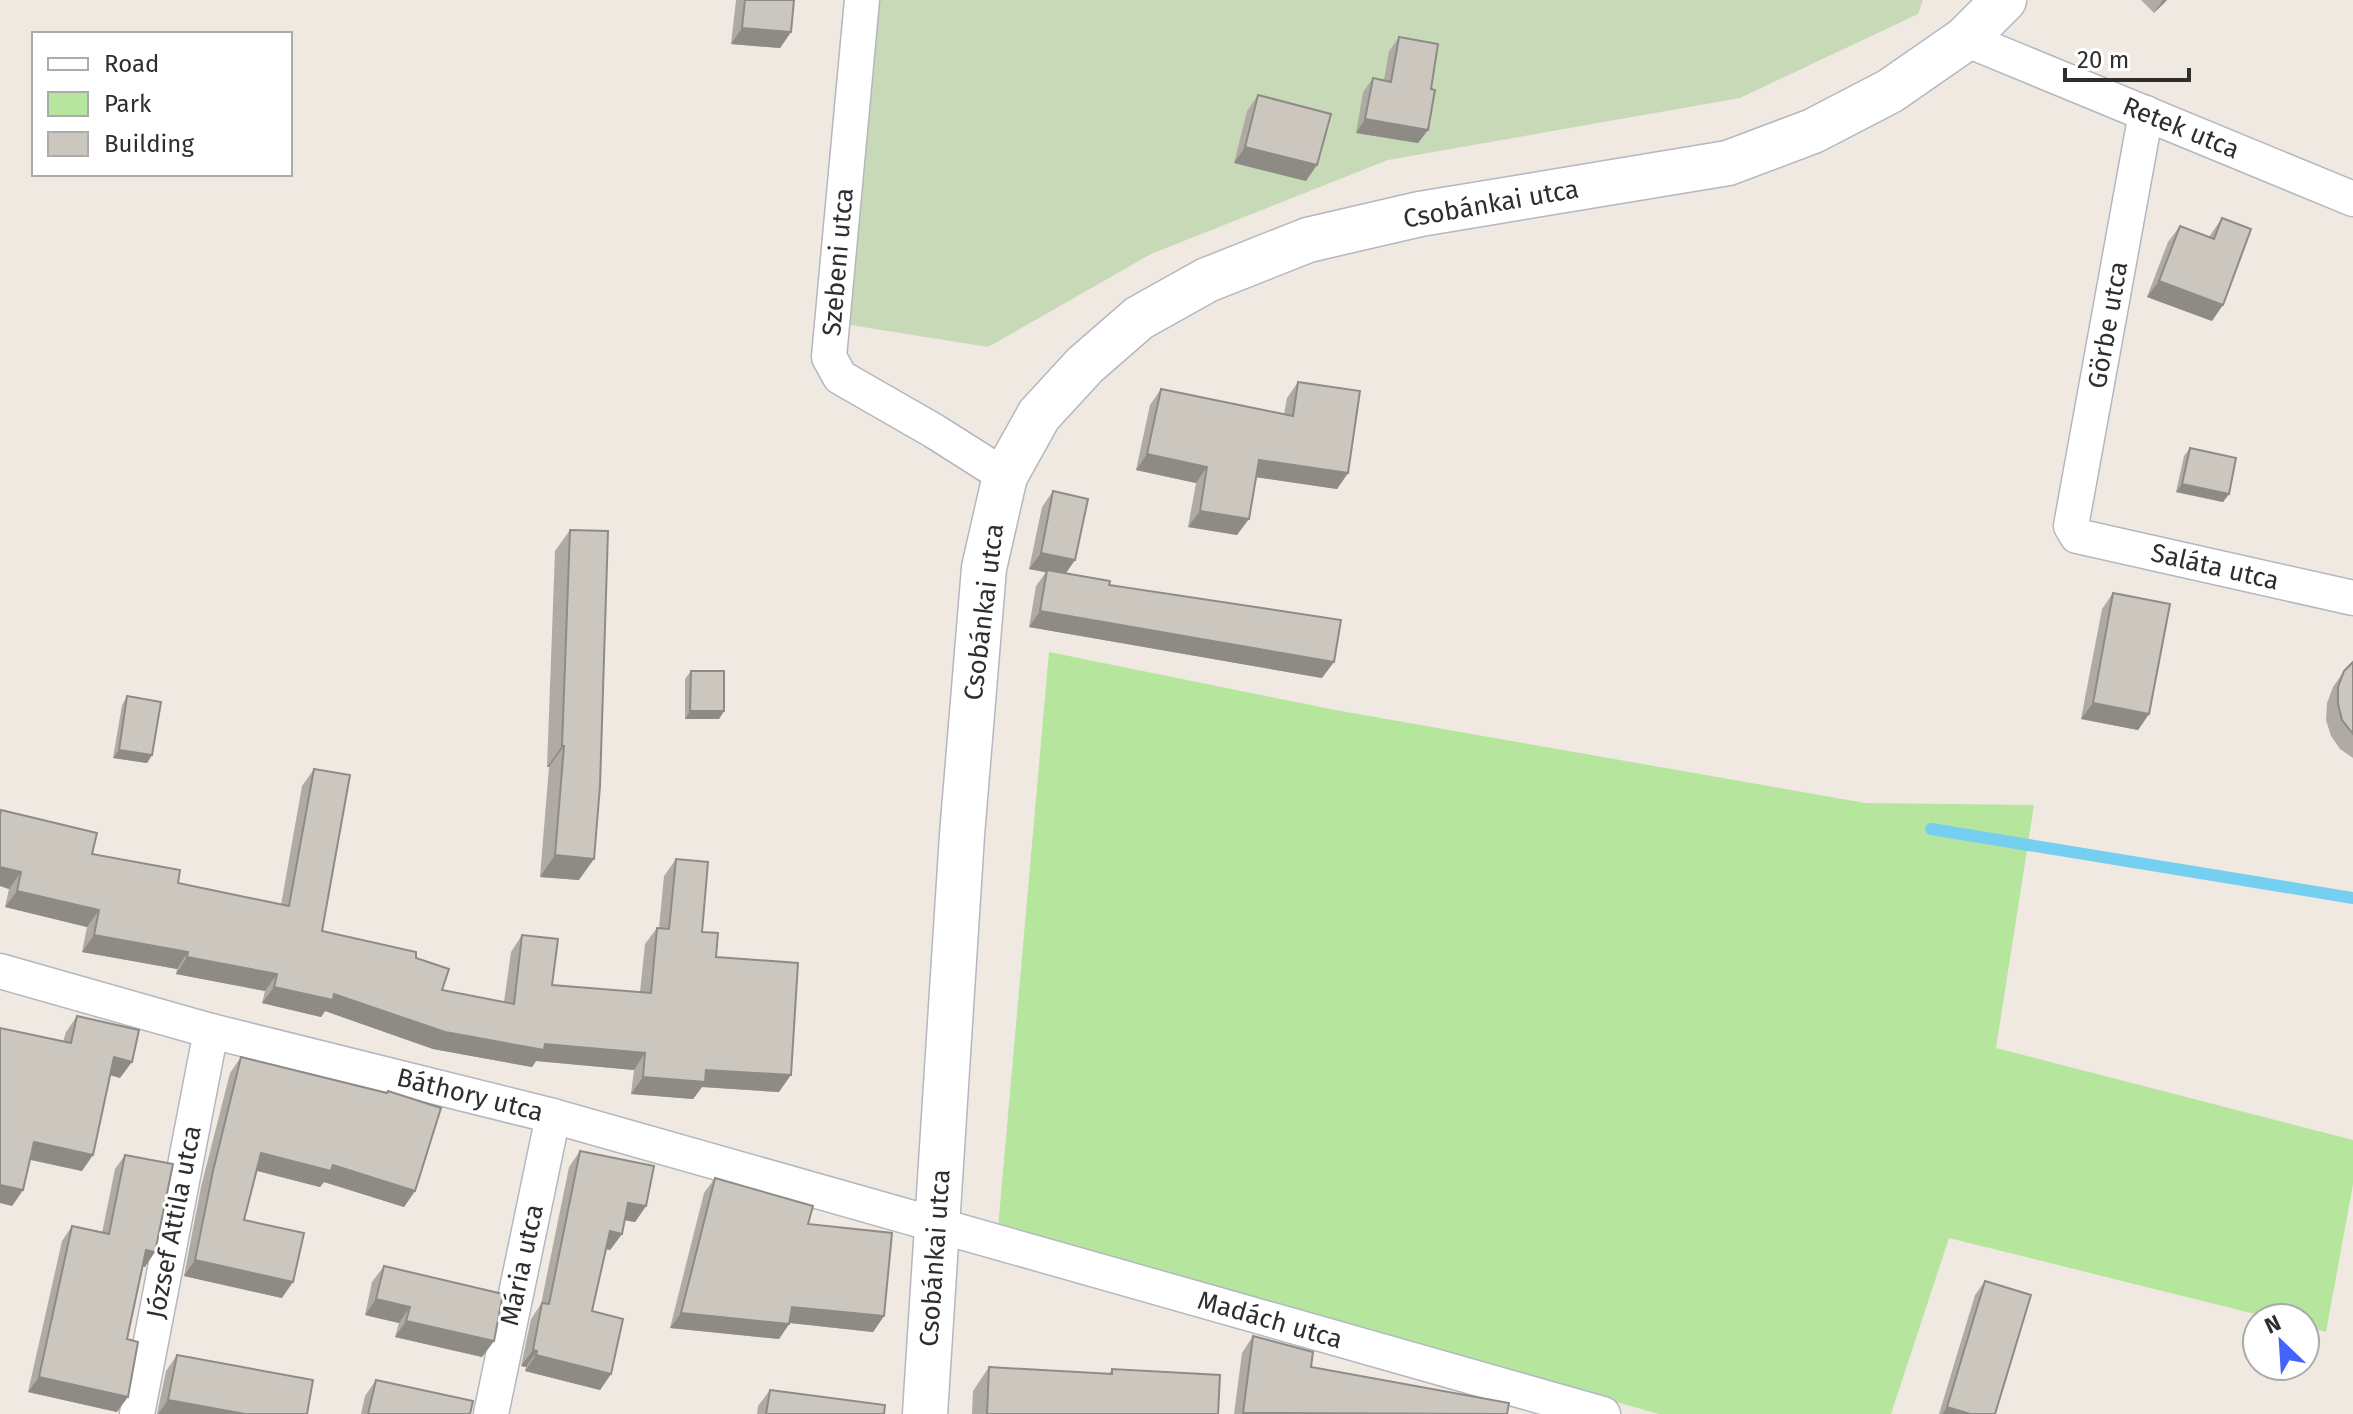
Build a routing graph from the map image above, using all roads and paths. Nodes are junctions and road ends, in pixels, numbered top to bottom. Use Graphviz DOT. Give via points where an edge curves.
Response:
graph roads {
  1 [pos="862,0"];
  2 [pos="2004,0"];
  3 [pos="1965,39"];
  4 [pos="2146,113"];
  5 [pos="2353,199"];
  6 [pos="1005,476"];
  7 [pos="2077,536"];
  8 [pos="2353,598"];
  9 [pos="0,971"];
  10 [pos="211,1031"];
  11 [pos="553,1116"];
  12 [pos="938,1225"];
  13 [pos="137,1414"];
  14 [pos="491,1414"];
  15 [pos="925,1414"];
  16 [pos="1603,1414"];
  1 -- 6 [label="street, Szebeni utca" via="829,357 840,377"];
  2 -- 3 [label="main road, Csobánkai utca"];
  3 -- 4 [label="street, Retek utca"];
  3 -- 6 [label="main road, Csobánkai utca" via="1877,98 1813,131 1728,163 1420,214 1308,240 1207,280 1139,318 1085,365 1039,415"];
  4 -- 5 [label="street, Retek utca"];
  4 -- 7 [label="street, Görbe utca" via="2071,526"];
  6 -- 12 [label="main road, Csobánkai utca" via="984,568 976,657"];
  7 -- 8 [label="street, Saláta utca"];
  9 -- 10 [label="street, Báthory utca"];
  10 -- 11 [label="street, Báthory utca"];
  10 -- 13 [label="street, József Attila utca"];
  11 -- 12 [label="street, Báthory utca"];
  11 -- 14 [label="street, Mária utca"];
  12 -- 15 [label="main road, Csobánkai utca"];
  12 -- 16 [label="street, Madách utca"];
}
